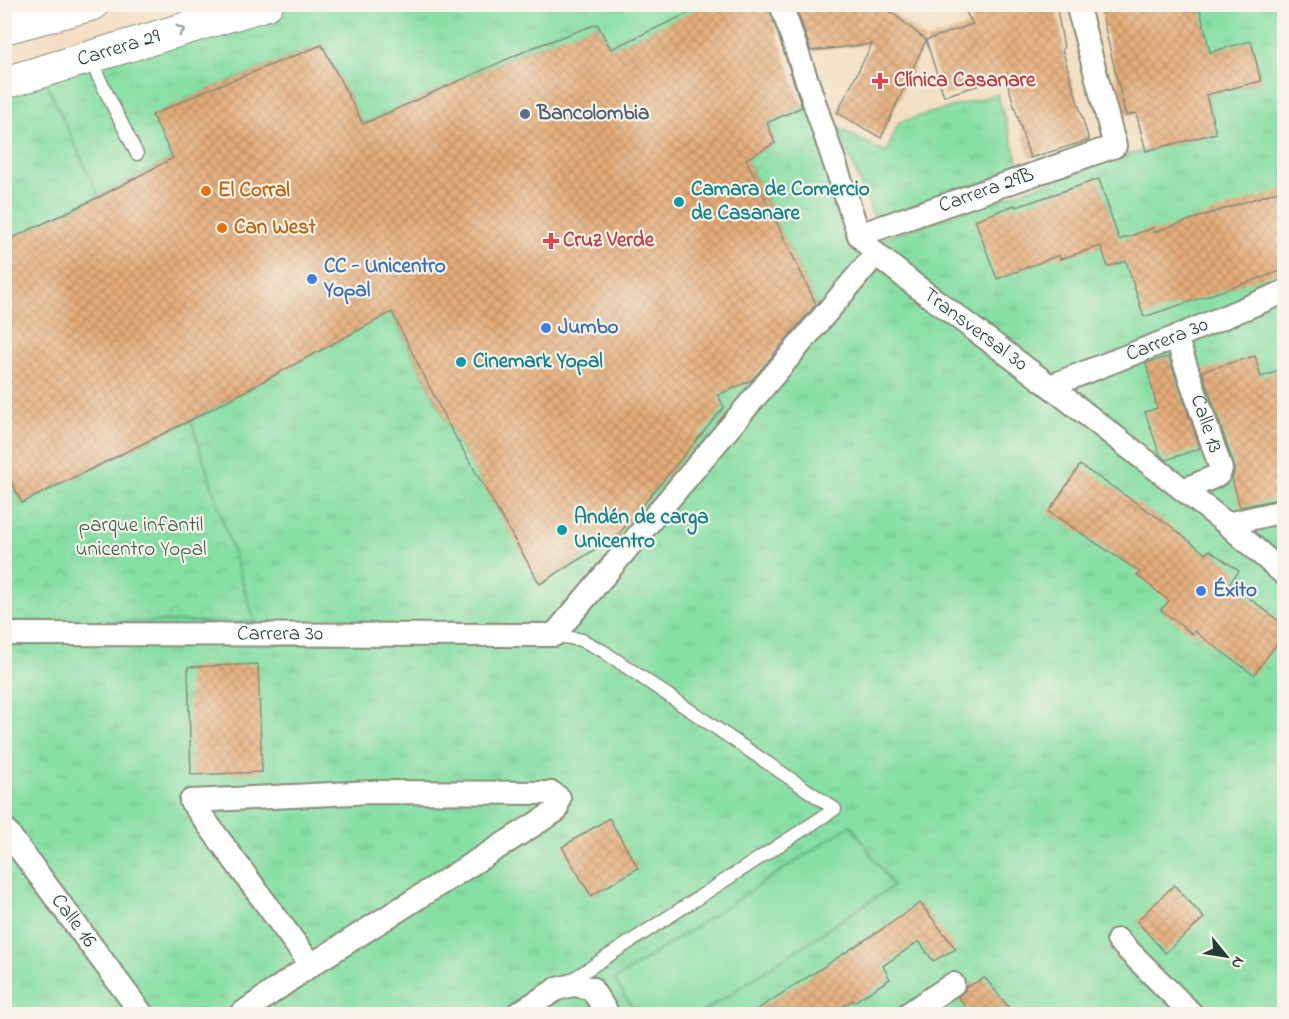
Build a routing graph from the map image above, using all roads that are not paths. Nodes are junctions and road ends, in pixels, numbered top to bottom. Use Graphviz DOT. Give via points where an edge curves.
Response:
graph roads {
  1 [pos="93,4"];
  2 [pos="267,4"];
  3 [pos="781,4"];
  4 [pos="1077,4"];
  5 [pos="4,28"];
  6 [pos="88,57"];
  7 [pos="4,83"];
  8 [pos="137,154"];
  9 [pos="859,235"];
  10 [pos="876,254"];
  11 [pos="1284,292"];
  12 [pos="1176,337"];
  13 [pos="1050,386"];
  14 [pos="1184,490"];
  15 [pos="1284,511"];
  16 [pos="1227,524"];
  17 [pos="1284,574"];
  18 [pos="4,634"];
  19 [pos="554,635"];
  20 [pos="4,828"];
  21 [pos="1118,940"];
  22 [pos="311,965"];
  23 [pos="953,984"];
  24 [pos="557,989"];
  25 [pos="142,1014"];
  26 [pos="241,1014"];
  27 [pos="518,1014"];
  28 [pos="608,1014"];
  29 [pos="912,1014"];
  30 [pos="1192,1014"];
  1 -- 5 [label="main road"];
  6 -- 2 [label="main road, Carrera 29, one-way"];
  3 -- 9 [label="street, Transversal 30"];
  4 -- 9 [label="street, Carrera 29B" via="1115,146"];
  6 -- 7 [label="main road, Carrera 29"];
  6 -- 8 [label="lane"];
  9 -- 10 [label="street, Transversal 30"];
  10 -- 13 [label="street, Transversal 30"];
  10 -- 19 [label="street"];
  11 -- 12 [label="street, Carrera 30"];
  12 -- 13 [label="street, Carrera 30"];
  12 -- 14 [label="street, Calle 13" via="1221,469 1216,476"];
  13 -- 14 [label="street, Transversal 30"];
  14 -- 16 [label="street, Transversal 30"];
  15 -- 16 [label="street"];
  16 -- 17 [label="street, Transversal 30"];
  18 -- 19 [label="street, Carrera 30"];
  19 -- 24 [label="lane" via="582,640 603,651 835,809"];
  20 -- 25 [label="street, Calle 16"];
  21 -- 30 [label="street"];
  22 -- 22 [label="street" via="556,811 559,798 552,794 372,792 191,801"];
  22 -- 26 [label="street"];
  23 -- 29 [label="street"];
  24 -- 27 [label="street"];
  24 -- 28 [label="street" via="573,985 591,988"];
}
